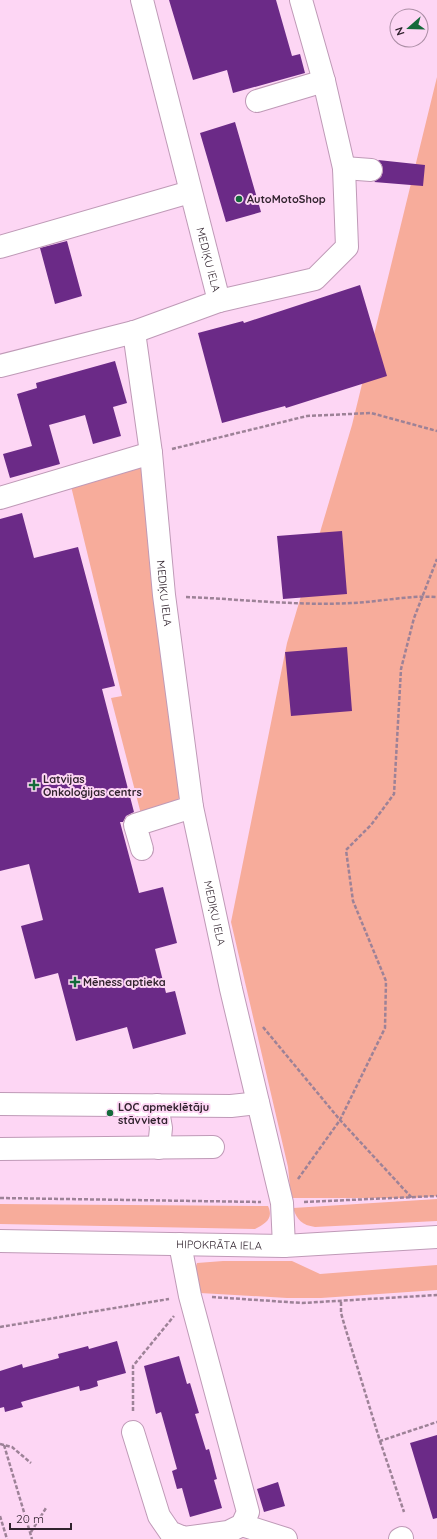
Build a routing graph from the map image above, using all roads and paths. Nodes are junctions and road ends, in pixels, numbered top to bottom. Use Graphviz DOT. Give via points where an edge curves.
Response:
graph roads {
  1 [pos="142,0"];
  2 [pos="301,0"];
  3 [pos="324,81"];
  4 [pos="257,101"];
  5 [pos="344,168"];
  6 [pos="370,170"];
  7 [pos="190,192"];
  8 [pos="0,247"];
  9 [pos="218,301"];
  10 [pos="134,332"];
  11 [pos="0,366"];
  12 [pos="437,431"];
  13 [pos="151,454"];
  14 [pos="0,498"];
  15 [pos="437,559"];
  16 [pos="164,595"];
  17 [pos="423,596"];
  18 [pos="437,597"];
  19 [pos="192,807"];
  20 [pos="142,849"];
  21 [pos="260,1024"];
  22 [pos="258,1103"];
  23 [pos="0,1104"];
  24 [pos="157,1105"];
  25 [pos="340,1120"];
  26 [pos="213,1147"];
  27 [pos="159,1148"];
  28 [pos="0,1149"];
  29 [pos="437,1196"];
  30 [pos="0,1198"];
  31 [pos="412,1198"];
  32 [pos="282,1202"];
  33 [pos="437,1237"];
  34 [pos="0,1241"];
  35 [pos="180,1244"];
  36 [pos="284,1246"];
  37 [pos="437,1295"];
  38 [pos="190,1296"];
  39 [pos="340,1302"];
  40 [pos="0,1327"];
  41 [pos="437,1422"];
  42 [pos="133,1432"];
  43 [pos="380,1441"];
  44 [pos="0,1444"];
  45 [pos="4,1445"];
  46 [pos="31,1463"];
  47 [pos="46,1508"];
  48 [pos="404,1512"];
  49 [pos="0,1516"];
  50 [pos="242,1525"];
  51 [pos="31,1532"];
  52 [pos="7,1539"];
  53 [pos="32,1539"];
  54 [pos="286,1539"];
  1 -- 7 [label="street, MEDIĶU IELA"];
  2 -- 3 [label="street"];
  3 -- 4 [label="street"];
  3 -- 5 [label="street"];
  5 -- 6 [label="street"];
  5 -- 9 [label="street" via="347,247 315,279"];
  7 -- 8 [label="street"];
  7 -- 9 [label="street, MEDIĶU IELA"];
  9 -- 10 [label="street, MEDIĶU IELA"];
  10 -- 11 [label="street"];
  10 -- 13 [label="street, MEDIĶU IELA"];
  12 -- 13 [label="path" via="371,412 307,416"];
  13 -- 14 [label="street"];
  13 -- 16 [label="street, MEDIĶU IELA"];
  15 -- 17 [label="path"];
  16 -- 17 [label="path" via="351,603"];
  16 -- 19 [label="street, MEDIĶU IELA"];
  17 -- 18 [label="path"];
  17 -- 25 [label="path" via="414,618 401,669 394,794 371,825 346,850 353,900 386,981 384,1028"];
  19 -- 20 [label="street" via="135,825"];
  19 -- 22 [label="street, MEDIĶU IELA" via="230,989"];
  21 -- 25 [label="path"];
  22 -- 24 [label="street" via="231,1106"];
  22 -- 32 [label="street, MEDIĶU IELA"];
  23 -- 24 [label="street"];
  24 -- 27 [label="street" via="161,1128"];
  25 -- 31 [label="path"];
  25 -- 32 [label="path"];
  26 -- 27 [label="street"];
  27 -- 28 [label="street"];
  29 -- 31 [label="path"];
  30 -- 32 [label="path"];
  31 -- 32 [label="path"];
  32 -- 36 [label="street, MEDIĶU IELA"];
  33 -- 36 [label="street, HIPOKRĀTA IELA"];
  34 -- 35 [label="street, HIPOKRĀTA IELA"];
  35 -- 36 [label="street, HIPOKRĀTA IELA"];
  35 -- 38 [label="street"];
  37 -- 39 [label="path"];
  38 -- 39 [label="path" via="302,1303"];
  38 -- 40 [label="path"];
  38 -- 42 [label="path" via="133,1366"];
  38 -- 50 [label="street" via="248,1512"];
  39 -- 43 [label="path" via="345,1327"];
  41 -- 43 [label="path"];
  42 -- 50 [label="street" via="159,1516 170,1532 184,1538 228,1532"];
  43 -- 48 [label="path"];
  44 -- 45 [label="path"];
  45 -- 46 [label="path" via="12,1447"];
  45 -- 51 [label="path"];
  47 -- 51 [label="path"];
  49 -- 52 [label="path"];
  50 -- 54 [label="street"];
  51 -- 53 [label="path"];
}
